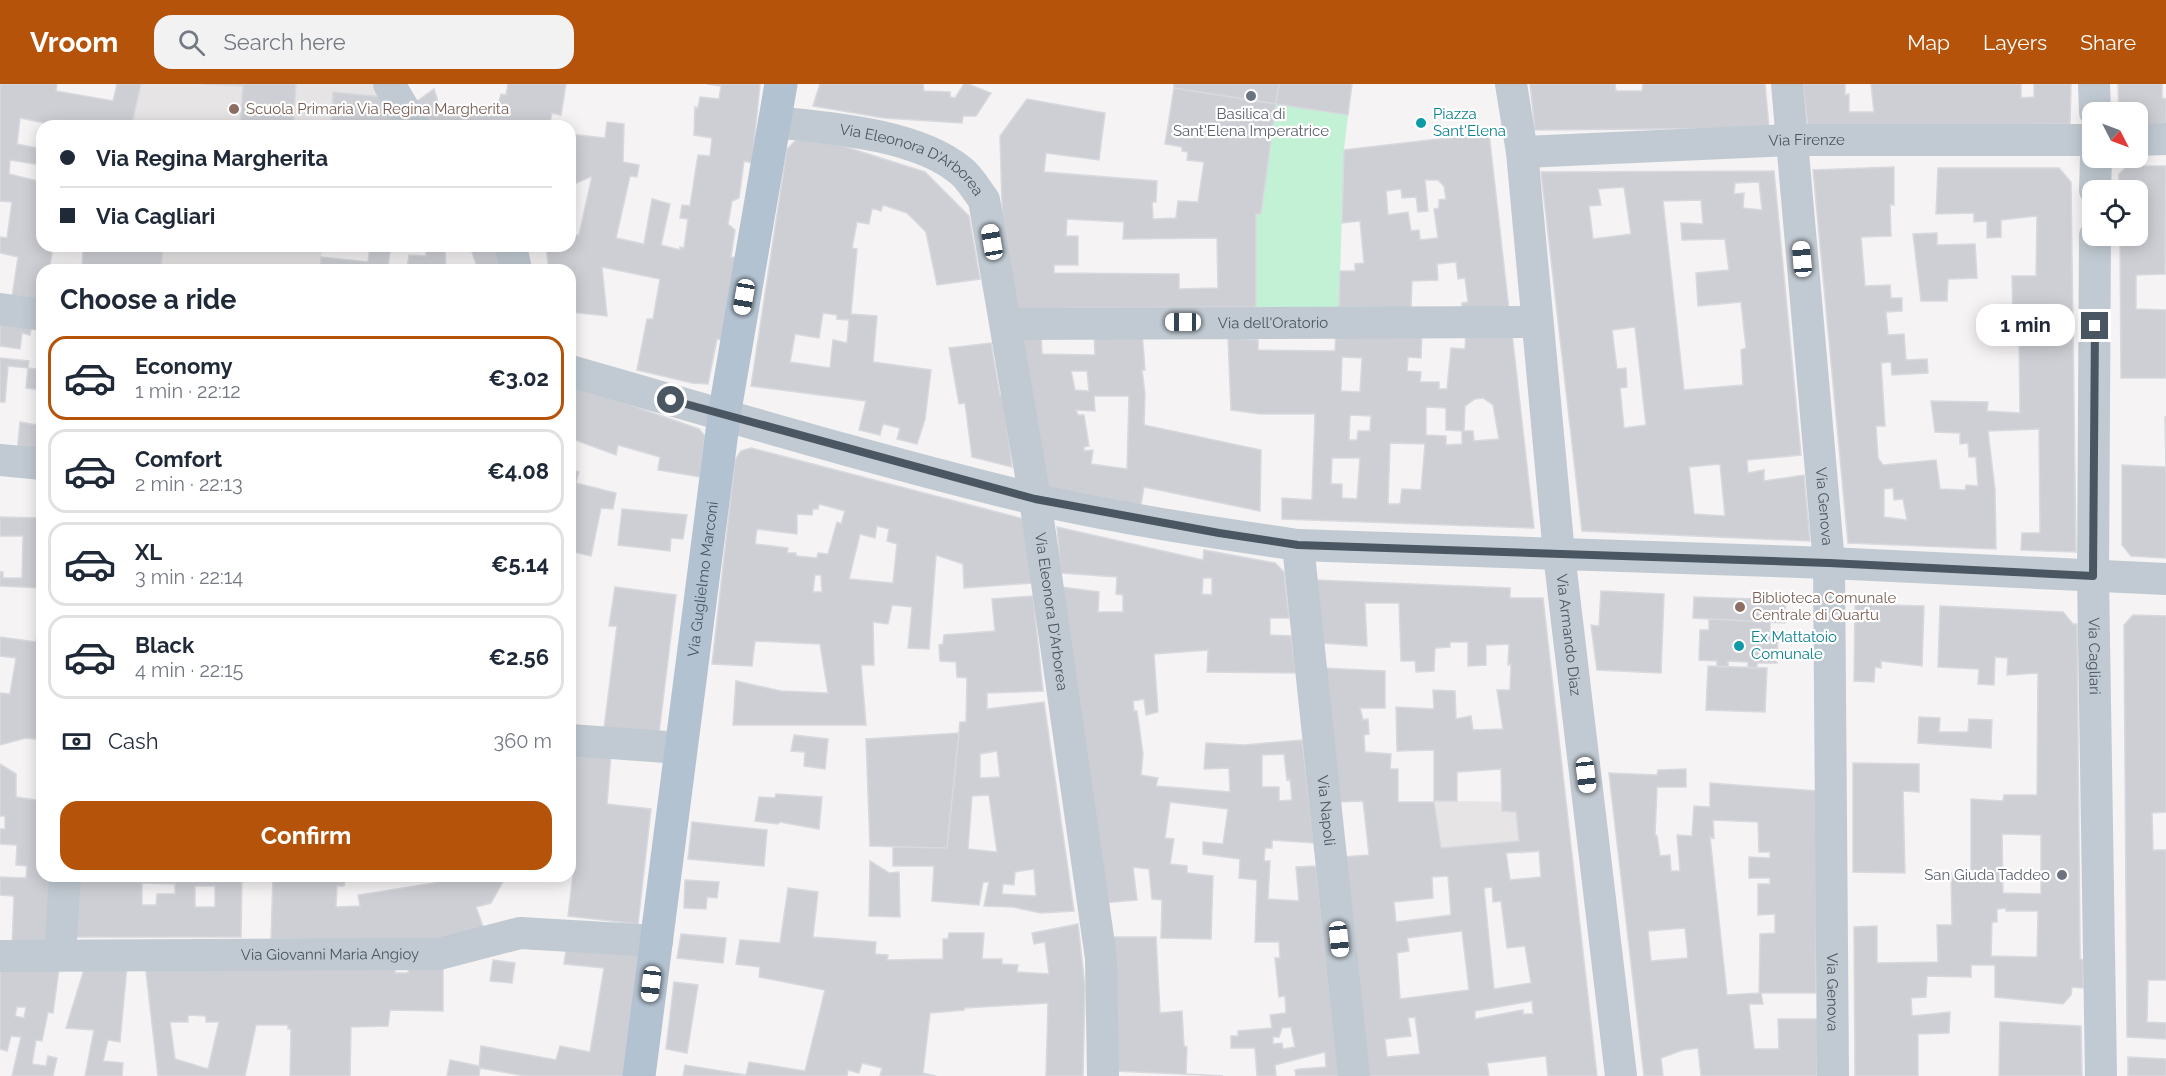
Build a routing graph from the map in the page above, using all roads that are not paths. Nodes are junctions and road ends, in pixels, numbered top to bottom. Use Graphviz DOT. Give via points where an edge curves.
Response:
graph roads {
  1 [pos="389,84"];
  2 [pos="781,84"];
  3 [pos="1511,84"];
  4 [pos="1787,84"];
  5 [pos="2094,84"];
  6 [pos="2095,102"];
  7 [pos="410,120"];
  8 [pos="774,122"];
  9 [pos="2166,139"];
  10 [pos="1792,140"];
  11 [pos="2082,140"];
  12 [pos="2148,140"];
  13 [pos="1522,152"];
  14 [pos="2095,246"];
  15 [pos="0,309"];
  16 [pos="36,314"];
  17 [pos="1537,322"];
  18 [pos="1007,324"];
  19 [pos="576,373"];
  20 [pos="724,416"];
  21 [pos="0,460"];
  22 [pos="36,463"];
  23 [pos="1035,499"];
  24 [pos="1298,545"];
  25 [pos="1559,554"];
  26 [pos="1829,563"];
  27 [pos="2093,576"];
  28 [pos="2166,579"];
  29 [pos="576,740"];
  30 [pos="680,748"];
  31 [pos="64,882"];
  32 [pos="657,941"];
  33 [pos="60,955"];
  34 [pos="0,956"];
  35 [pos="639,1076"];
  36 [pos="1103,1076"];
  37 [pos="1354,1076"];
  38 [pos="1622,1076"];
  39 [pos="1833,1076"];
  40 [pos="2101,1076"];
  1 -- 7 [label="street"];
  2 -- 8 [label="main road, Via Guglielmo Marconi"];
  3 -- 13 [label="street, Via Armando Diaz"];
  4 -- 10 [label="street, Via Genova"];
  5 -- 6 [label="street"];
  8 -- 18 [label="street, Via Eleonora D'Arborea" via="878,135 934,155 962,171 984,200"];
  8 -- 20 [label="main road, Via Guglielmo Marconi"];
  9 -- 12 [label="street"];
  10 -- 11 [label="street, Via Firenze"];
  10 -- 13 [label="street, Via Firenze"];
  10 -- 26 [label="street, Via Genova"];
  13 -- 17 [label="street, Via Armando Diaz"];
  14 -- 27 [label="street, Via Cagliari"];
  15 -- 16 [label="street"];
  17 -- 18 [label="street, Via dell'Oratorio"];
  17 -- 25 [label="street, Via Armando Diaz"];
  18 -- 23 [label="street, Via Eleonora D'Arborea"];
  19 -- 20 [label="street"];
  20 -- 23 [label="street"];
  20 -- 30 [label="main road, Via Guglielmo Marconi"];
  21 -- 22 [label="street"];
  23 -- 24 [label="street"];
  23 -- 36 [label="street, Via Eleonora D'Arborea" via="1101,958"];
  24 -- 25 [label="street"];
  24 -- 37 [label="street, Via Napoli"];
  25 -- 26 [label="street"];
  25 -- 38 [label="street, Via Armando Diaz"];
  26 -- 27 [label="street"];
  26 -- 39 [label="street, Via Genova"];
  27 -- 28 [label="street"];
  27 -- 40 [label="street, Via Cagliari"];
  29 -- 30 [label="street"];
  30 -- 32 [label="main road, Via Guglielmo Marconi"];
  31 -- 33 [label="street"];
  32 -- 33 [label="street, Via Giovanni Maria Angioy" via="520,933 439,954"];
  32 -- 35 [label="main road, Via Guglielmo Marconi"];
  33 -- 34 [label="street, Via Giovanni Maria Angioy"];
}
